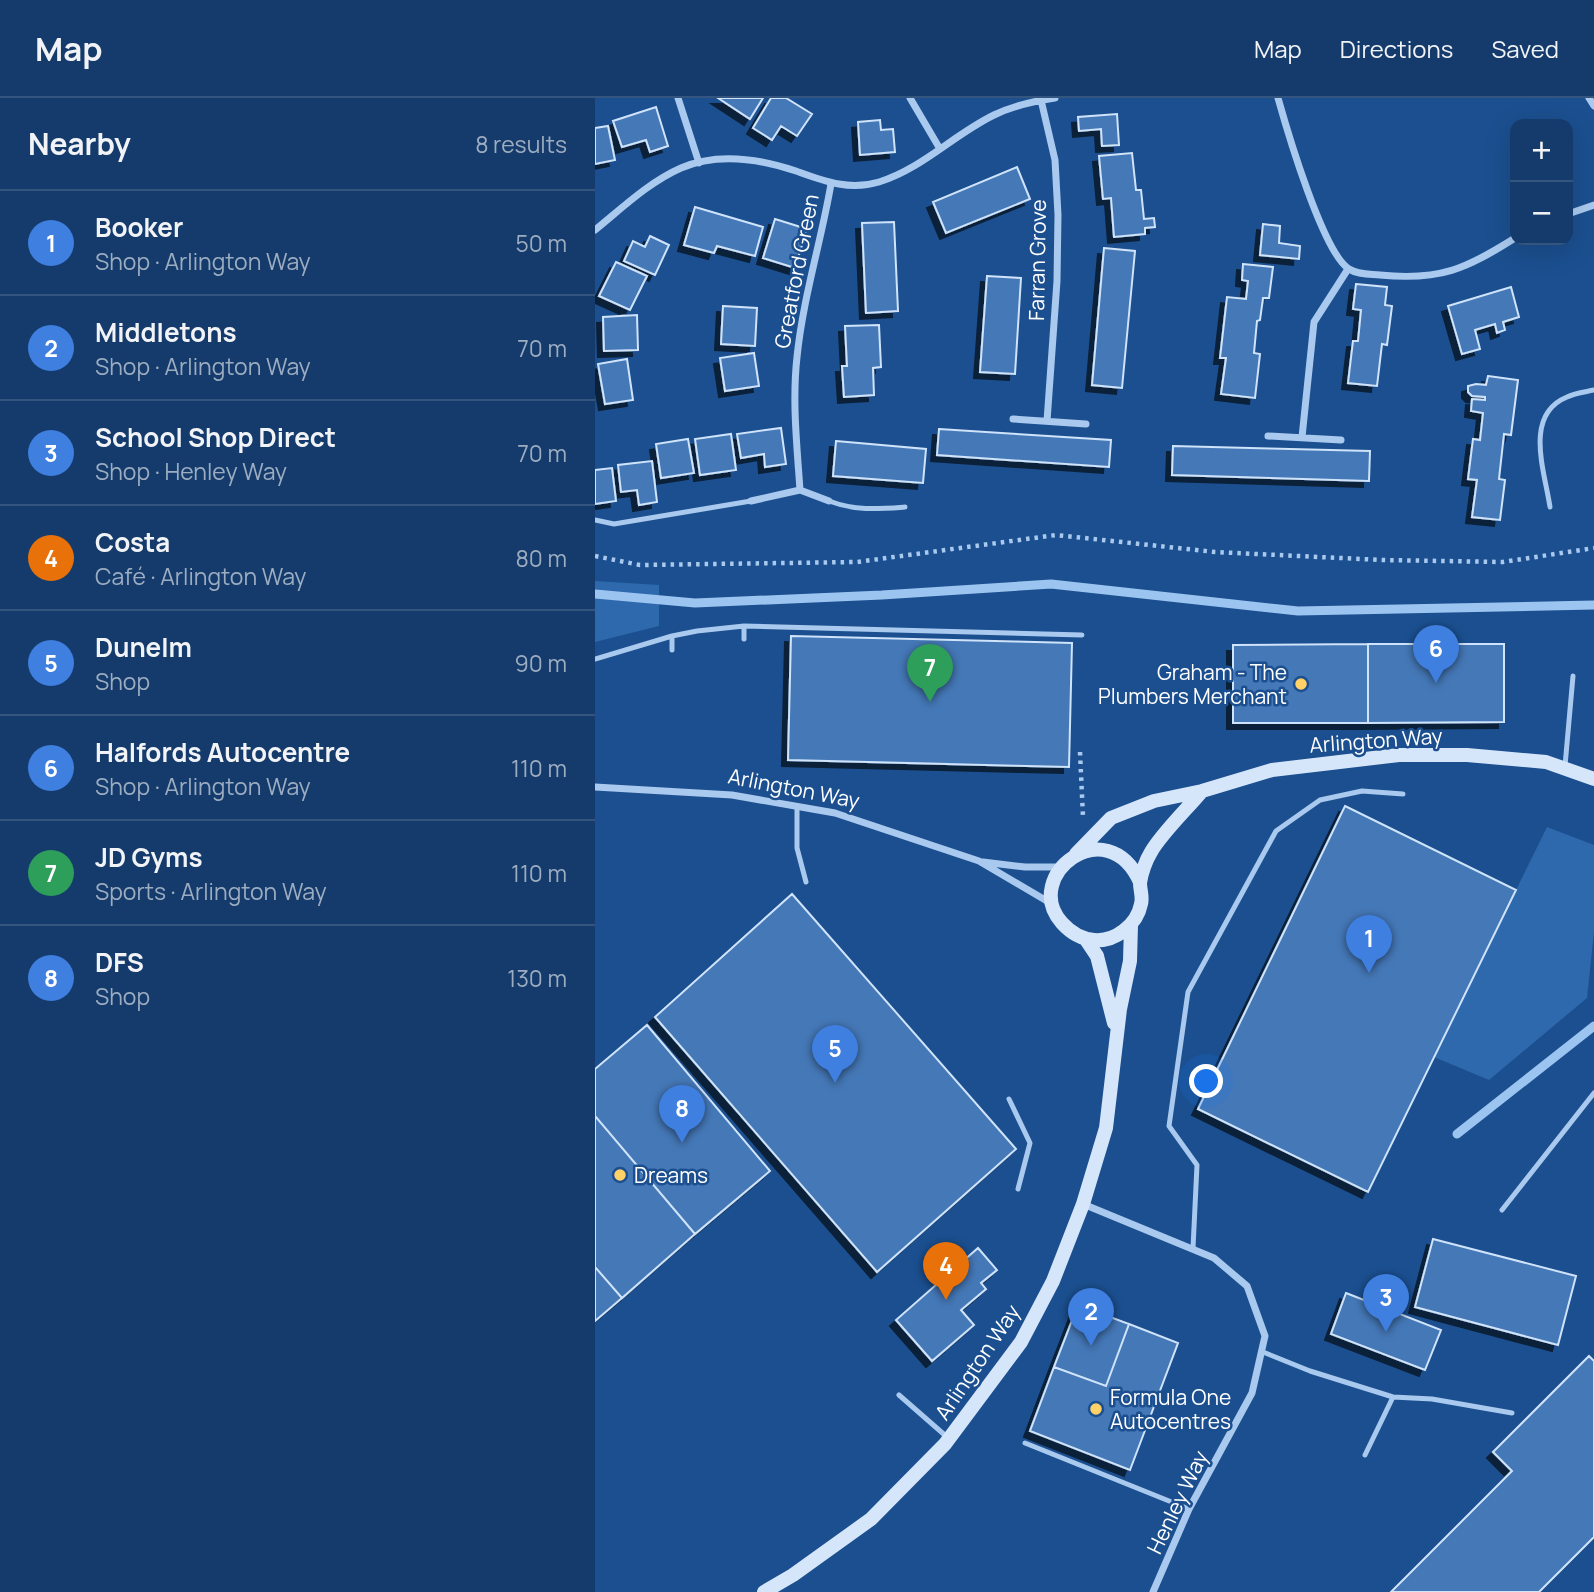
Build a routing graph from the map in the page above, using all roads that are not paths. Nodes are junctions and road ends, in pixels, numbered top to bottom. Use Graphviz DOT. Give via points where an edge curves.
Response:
graph roads {
  1 [pos="678,98"];
  2 [pos="911,98"];
  3 [pos="1055,98"];
  4 [pos="1278,98"];
  5 [pos="1589,98"];
  6 [pos="1041,100"];
  7 [pos="1594,106"];
  8 [pos="940,149"];
  9 [pos="699,163"];
  10 [pos="831,184"];
  11 [pos="1594,205"];
  12 [pos="1573,212"];
  13 [pos="595,230"];
  14 [pos="1510,241"];
  15 [pos="1348,269"];
  16 [pos="1594,390"];
  17 [pos="1013,419"];
  18 [pos="1047,421"];
  19 [pos="1086,424"];
  20 [pos="1268,436"];
  21 [pos="1302,437"];
  22 [pos="1341,440"];
  23 [pos="800,490"];
  24 [pos="751,501"];
  25 [pos="829,501"];
  26 [pos="905,507"];
  27 [pos="1550,507"];
  28 [pos="595,520"];
  29 [pos="744,626"];
  30 [pos="1082,635"];
  31 [pos="672,636"];
  32 [pos="744,639"];
  33 [pos="672,650"];
  34 [pos="595,659"];
  35 [pos="1573,676"];
  36 [pos="1565,769"];
  37 [pos="1594,779"];
  38 [pos="595,787"];
  39 [pos="1202,791"];
  40 [pos="1403,794"];
  41 [pos="797,806"];
  42 [pos="1076,854"];
  43 [pos="979,862"];
  44 [pos="1061,867"];
  45 [pos="806,882"];
  46 [pos="1140,882"];
  47 [pos="1053,904"];
  48 [pos="1131,925"];
  49 [pos="1085,939"];
  50 [pos="1117,1038"];
  51 [pos="1594,1093"];
  52 [pos="1009,1099"];
  53 [pos="1018,1189"];
  54 [pos="1083,1204"];
  55 [pos="1502,1210"];
  56 [pos="1193,1248"];
  57 [pos="1263,1352"];
  58 [pos="899,1395"];
  59 [pos="1393,1397"];
  60 [pos="1512,1413"];
  61 [pos="949,1439"];
  62 [pos="1025,1443"];
  63 [pos="1365,1455"];
  64 [pos="1189,1509"];
  65 [pos="764,1592"];
  66 [pos="1153,1592"];
  1 -- 9 [label="street"];
  2 -- 8 [label="street"];
  3 -- 6 [label="street"];
  4 -- 15 [label="street" via="1319,219 1336,256"];
  5 -- 7 [label="street"];
  6 -- 8 [label="street" via="993,115"];
  6 -- 18 [label="street, Farran Grove" via="1055,160 1058,215"];
  8 -- 10 [label="street" via="912,169 877,182 853,187"];
  9 -- 10 [label="street" via="754,159"];
  9 -- 13 [label="street" via="657,183"];
  10 -- 23 [label="street, Greatford Green" via="796,359"];
  11 -- 12 [label="street"];
  14 -- 15 [label="street" via="1477,262 1438,275 1387,276"];
  15 -- 21 [label="street" via="1314,322"];
  16 -- 27 [label="lane" via="1565,397 1546,412 1539,430"];
  17 -- 18 [label="street"];
  18 -- 19 [label="street"];
  20 -- 21 [label="street"];
  21 -- 22 [label="street"];
  23 -- 24 [label="street"];
  23 -- 25 [label="street"];
  24 -- 28 [label="lane" via="614,524"];
  25 -- 26 [label="lane" via="867,510"];
  29 -- 30 [label="lane"];
  29 -- 31 [label="lane"];
  29 -- 32 [label="lane"];
  31 -- 33 [label="lane"];
  31 -- 34 [label="lane"];
  35 -- 36 [label="lane"];
  36 -- 37 [label="street, Arlington Way"];
  36 -- 39 [label="street, Arlington Way" via="1546,762 1467,755 1399,755 1272,770"];
  38 -- 41 [label="street, Arlington Way" via="732,795"];
  39 -- 42 [label="street, Arlington Way" via="1154,801 1111,818"];
  39 -- 46 [label="street, Arlington Way" via="1150,853"];
  40 -- 56 [label="lane" via="1361,791 1319,800 1276,831 1188,992 1169,1126 1197,1165"];
  41 -- 43 [label="street, Arlington Way" via="835,813"];
  41 -- 45 [label="lane" via="797,848"];
  42 -- 44 [label="street, Arlington Way"];
  42 -- 46 [label="street" via="1108,850 1134,867"];
  43 -- 44 [label="street, Arlington Way"];
  43 -- 47 [label="street, Arlington Way"];
  44 -- 47 [label="street" via="1051,891"];
  46 -- 48 [label="street, Arlington Way" via="1141,905"];
  47 -- 49 [label="street, Arlington Way" via="1059,920"];
  48 -- 49 [label="street" via="1110,938"];
  48 -- 50 [label="street, Arlington Way"];
  49 -- 50 [label="street, Arlington Way" via="1097,956"];
  50 -- 54 [label="street, Arlington Way" via="1106,1128"];
  51 -- 55 [label="lane"];
  52 -- 53 [label="lane" via="1030,1143"];
  54 -- 56 [label="street, Henley Way"];
  54 -- 61 [label="street, Arlington Way" via="1053,1281 1021,1342"];
  56 -- 57 [label="street, Henley Way" via="1214,1258 1247,1286 1265,1336"];
  57 -- 59 [label="lane"];
  57 -- 64 [label="street, Henley Way" via="1252,1393"];
  58 -- 61 [label="lane"];
  59 -- 60 [label="lane"];
  59 -- 63 [label="lane"];
  61 -- 65 [label="street, Arlington Way" via="871,1519"];
  62 -- 64 [label="lane"];
  64 -- 66 [label="street, Henley Way"];
}
